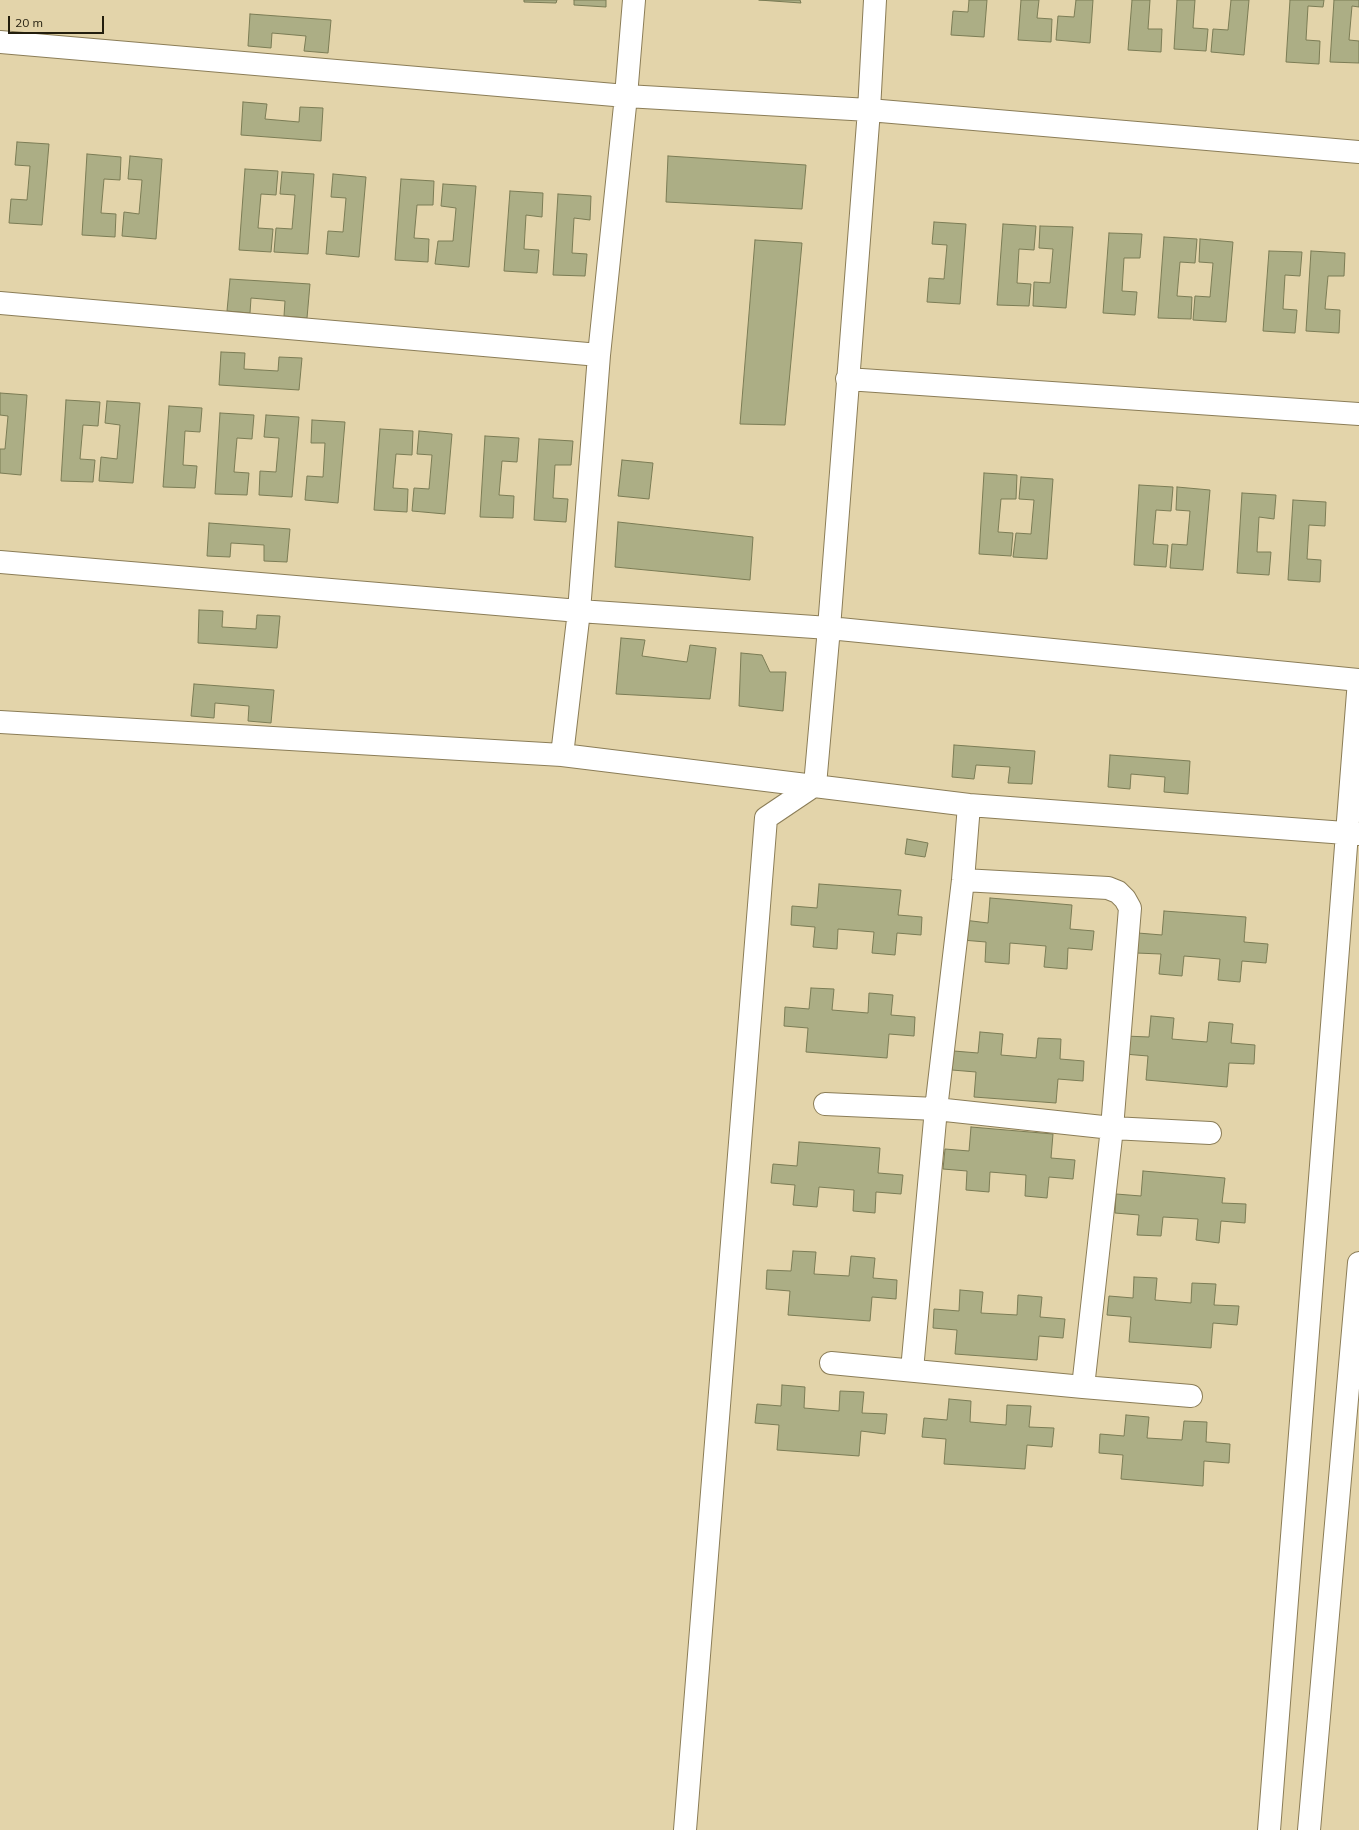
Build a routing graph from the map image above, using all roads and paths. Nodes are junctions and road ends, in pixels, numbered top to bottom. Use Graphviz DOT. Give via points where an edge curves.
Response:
graph roads {
  1 [pos="634,0"];
  2 [pos="875,0"];
  3 [pos="0,42"];
  4 [pos="626,96"];
  5 [pos="869,110"];
  6 [pos="1359,152"];
  7 [pos="0,303"];
  8 [pos="599,355"];
  9 [pos="847,379"];
  10 [pos="1359,414"];
  11 [pos="0,562"];
  12 [pos="579,611"];
  13 [pos="829,628"];
  14 [pos="1359,680"];
  15 [pos="0,722"];
  16 [pos="562,755"];
  17 [pos="815,785"];
  18 [pos="969,805"];
  19 [pos="1353,834"];
  20 [pos="963,880"];
  21 [pos="825,1104"];
  22 [pos="936,1109"];
  23 [pos="1112,1128"];
  24 [pos="1210,1133"];
  25 [pos="1359,1263"];
  26 [pos="831,1363"];
  27 [pos="912,1370"];
  28 [pos="1083,1387"];
  29 [pos="1192,1396"];
  30 [pos="685,1830"];
  31 [pos="1269,1830"];
  32 [pos="1309,1830"];
  1 -- 4 [label="street"];
  2 -- 5 [label="street"];
  3 -- 4 [label="street"];
  4 -- 5 [label="street"];
  4 -- 8 [label="street"];
  5 -- 6 [label="street"];
  5 -- 9 [label="street"];
  7 -- 8 [label="street"];
  8 -- 12 [label="street"];
  9 -- 10 [label="street"];
  9 -- 13 [label="street"];
  11 -- 12 [label="street"];
  12 -- 13 [label="street"];
  12 -- 16 [label="street"];
  13 -- 14 [label="street"];
  13 -- 17 [label="street"];
  14 -- 19 [label="street"];
  15 -- 16 [label="street"];
  16 -- 17 [label="street"];
  17 -- 18 [label="street"];
  17 -- 30 [label="street" via="766,818"];
  18 -- 19 [label="street"];
  18 -- 20 [label="street"];
  19 -- 31 [label="street"];
  20 -- 22 [label="street"];
  20 -- 23 [label="street" via="1108,888 1118,892 1125,899 1130,908"];
  21 -- 22 [label="street"];
  22 -- 23 [label="street"];
  22 -- 27 [label="street"];
  23 -- 24 [label="street"];
  23 -- 28 [label="street"];
  25 -- 32 [label="street"];
  26 -- 27 [label="street"];
  27 -- 28 [label="street"];
  28 -- 29 [label="street"];
}
